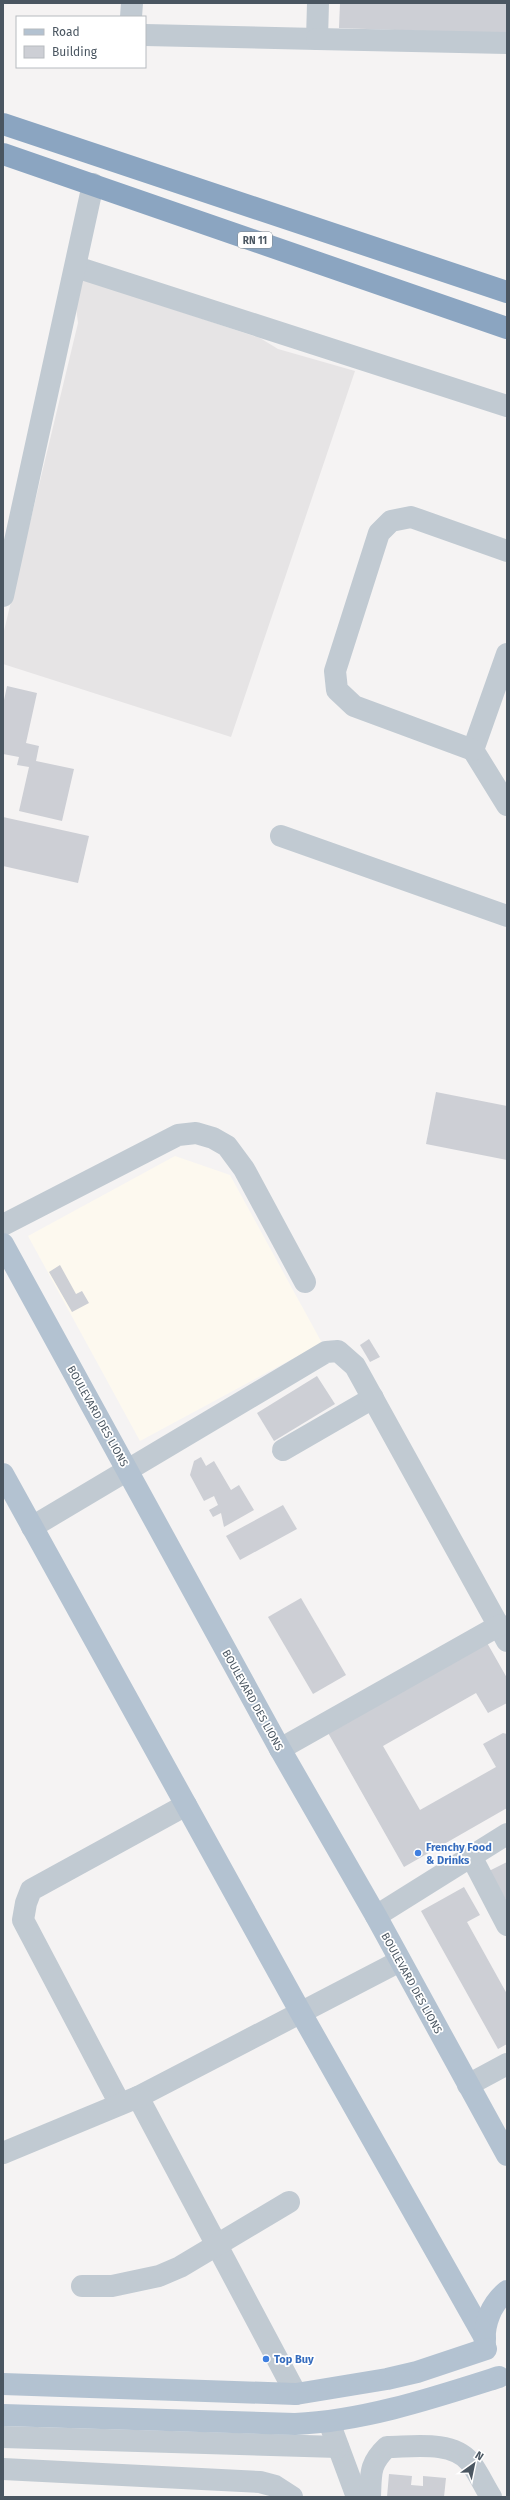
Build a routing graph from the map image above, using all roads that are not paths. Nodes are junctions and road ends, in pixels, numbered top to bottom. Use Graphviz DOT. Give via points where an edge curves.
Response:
graph roads {
  1 [pos="132,3"];
  2 [pos="318,3"];
  3 [pos="131,16"];
  4 [pos="146,36"];
  5 [pos="317,39"];
  6 [pos="507,43"];
  7 [pos="3,124"];
  8 [pos="3,154"];
  9 [pos="93,184"];
  10 [pos="76,267"];
  11 [pos="507,292"];
  12 [pos="507,328"];
  13 [pos="507,406"];
  14 [pos="507,551"];
  15 [pos="3,596"];
  16 [pos="507,654"];
  17 [pos="473,750"];
  18 [pos="507,805"];
  19 [pos="281,836"];
  20 [pos="507,916"];
  21 [pos="3,1225"];
  22 [pos="3,1244"];
  23 [pos="305,1282"];
  24 [pos="373,1398"];
  25 [pos="283,1450"];
  26 [pos="128,1471"];
  27 [pos="3,1474"];
  28 [pos="32,1527"];
  29 [pos="504,1633"];
  30 [pos="280,1749"];
  31 [pos="186,1805"];
  32 [pos="507,1834"];
  33 [pos="472,1858"];
  34 [pos="376,1916"];
  35 [pos="507,1925"];
  36 [pos="400,1961"];
  37 [pos="301,2013"];
  38 [pos="507,2064"];
  39 [pos="468,2085"];
  40 [pos="129,2101"];
  41 [pos="3,2153"];
  42 [pos="507,2155"];
  43 [pos="289,2202"];
  44 [pos="216,2245"];
  45 [pos="82,2286"];
  46 [pos="507,2291"];
  47 [pos="485,2344"];
  48 [pos="505,2383"];
  49 [pos="3,2384"];
  50 [pos="296,2394"];
  51 [pos="3,2415"];
  52 [pos="329,2422"];
  53 [pos="3,2438"];
  54 [pos="338,2447"];
  55 [pos="3,2469"];
  56 [pos="292,2497"];
  57 [pos="357,2497"];
  58 [pos="370,2497"];
  59 [pos="491,2497"];
  1 -- 3 [label="street"];
  2 -- 5 [label="street"];
  4 -- 5 [label="street"];
  5 -- 6 [label="street"];
  7 -- 11 [label="highway"];
  8 -- 9 [label="highway, RN 11"];
  9 -- 10 [label="street"];
  9 -- 12 [label="highway, RN 11"];
  10 -- 13 [label="street"];
  10 -- 15 [label="street"];
  14 -- 17 [label="street" via="411,517 391,521 379,533 335,671 337,690 354,706"];
  16 -- 17 [label="street"];
  17 -- 18 [label="street"];
  19 -- 20 [label="street"];
  21 -- 23 [label="street" via="178,1135 196,1133 214,1138 227,1146 244,1169"];
  22 -- 26 [label="main road, BOULEVARD DES LIONS"];
  24 -- 25 [label="street"];
  24 -- 26 [label="street" via="355,1366 338,1351 326,1352"];
  24 -- 29 [label="street"];
  26 -- 28 [label="street"];
  26 -- 30 [label="main road, BOULEVARD DES LIONS"];
  27 -- 28 [label="main road"];
  28 -- 31 [label="main road"];
  29 -- 30 [label="street"];
  30 -- 34 [label="main road, BOULEVARD DES LIONS"];
  31 -- 37 [label="main road"];
  31 -- 40 [label="street" via="31,1890 26,1903 23,1920"];
  32 -- 33 [label="street"];
  33 -- 34 [label="street"];
  33 -- 35 [label="street"];
  34 -- 36 [label="main road, BOULEVARD DES LIONS"];
  36 -- 37 [label="street"];
  36 -- 39 [label="main road, BOULEVARD DES LIONS"];
  37 -- 40 [label="street"];
  37 -- 47 [label="main road"];
  38 -- 39 [label="street"];
  39 -- 42 [label="main road, BOULEVARD DES LIONS"];
  40 -- 41 [label="street"];
  40 -- 44 [label="street"];
  43 -- 44 [label="street"];
  44 -- 45 [label="street" via="180,2267 159,2276 112,2286"];
  44 -- 50 [label="street"];
  46 -- 47 [label="main road" via="489,2315"];
  47 -- 48 [label="main road" via="488,2359"];
  47 -- 50 [label="main road" via="402,2376"];
  48 -- 52 [label="main road"];
  49 -- 50 [label="main road"];
  51 -- 52 [label="main road" via="295,2424"];
  52 -- 54 [label="street"];
  53 -- 54 [label="street"];
  54 -- 57 [label="street"];
  55 -- 56 [label="street" via="260,2482 275,2486"];
  58 -- 59 [label="street" via="371,2467 377,2456 387,2447 449,2448 460,2453 470,2462"];
}
